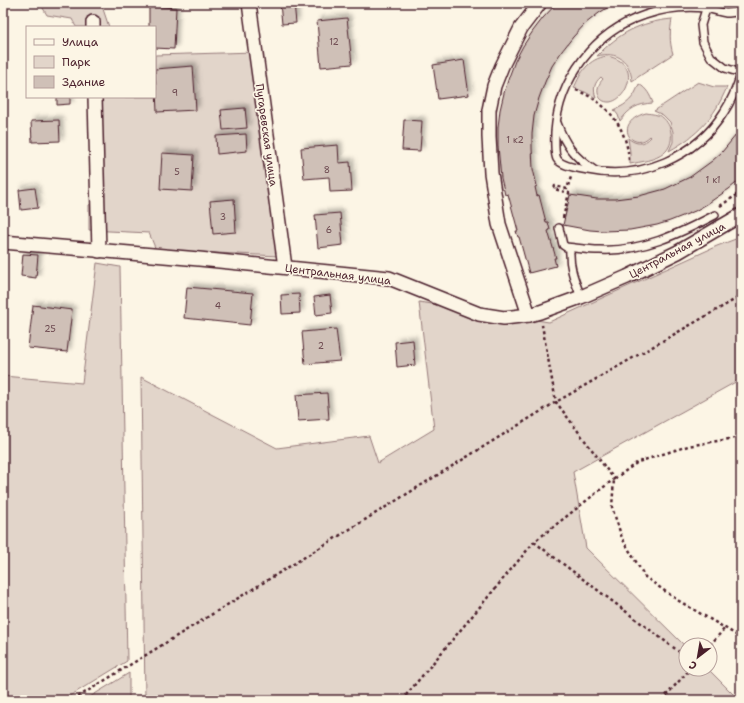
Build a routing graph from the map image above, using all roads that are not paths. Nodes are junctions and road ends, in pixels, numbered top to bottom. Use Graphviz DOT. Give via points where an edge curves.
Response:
graph roads {
  1 [pos="250,3"];
  2 [pos="540,3"];
  3 [pos="706,8"];
  4 [pos="741,11"];
  5 [pos="741,73"];
  6 [pos="95,98"];
  7 [pos="556,120"];
  8 [pos="597,172"];
  9 [pos="715,215"];
  10 [pos="741,215"];
  11 [pos="559,228"];
  12 [pos="3,242"];
  13 [pos="570,248"];
  14 [pos="99,250"];
  15 [pos="285,267"];
  16 [pos="581,297"];
  17 [pos="534,314"];
  1 -- 15 [label="street, Пугаревская улица"];
  2 -- 17 [label="street" via="521,28 502,66 494,86 489,110 491,174 499,224"];
  3 -- 4 [label="lane" via="727,13"];
  3 -- 5 [label="lane" via="701,25 703,42 711,57 725,68"];
  3 -- 7 [label="lane" via="665,9 626,23 609,34 593,47 580,63 569,81"];
  5 -- 8 [label="lane" via="734,94 712,129 679,156 640,171"];
  6 -- 14 [label="street"];
  7 -- 8 [label="lane" via="571,151"];
  7 -- 8 [label="lane" via="557,160 574,168"];
  9 -- 13 [label="lane" via="665,239 632,248"];
  10 -- 16 [label="street, Центральная улица" via="678,252"];
  11 -- 13 [label="lane" via="563,245"];
  12 -- 14 [label="street, Центральная улица"];
  13 -- 16 [label="lane" via="571,269"];
  14 -- 15 [label="street, Центральная улица"];
  15 -- 17 [label="street, Центральная улица" via="388,278 479,314 504,318"];
  16 -- 17 [label="street, Центральная улица"];
}
